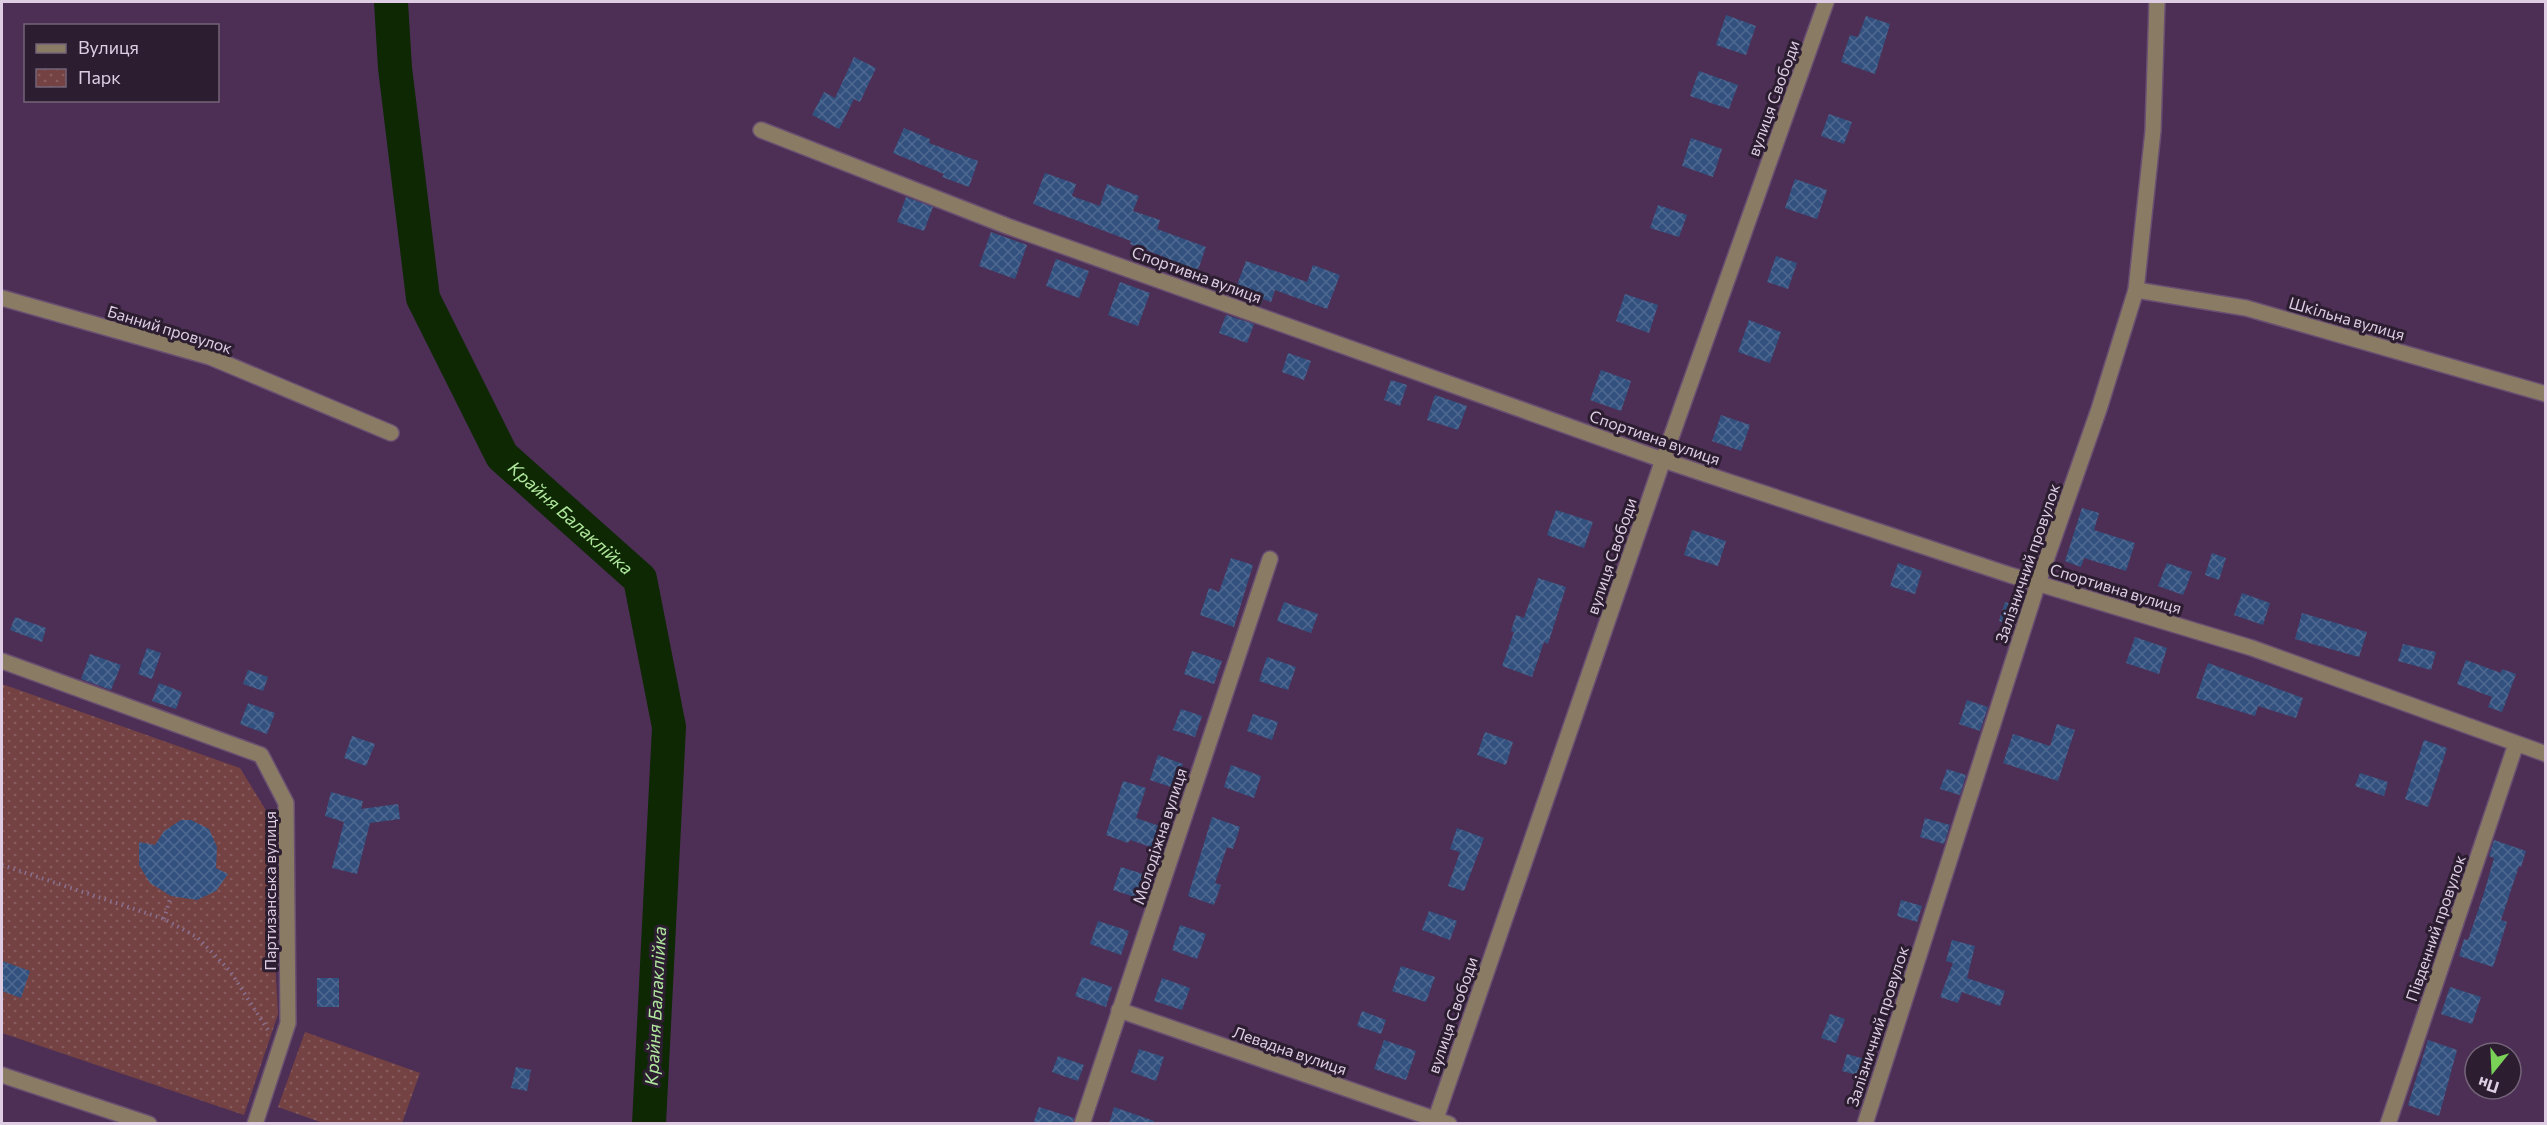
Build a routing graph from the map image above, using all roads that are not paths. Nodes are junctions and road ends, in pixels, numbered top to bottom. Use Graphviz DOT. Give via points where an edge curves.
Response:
graph roads {
  1 [pos="1826,2"];
  2 [pos="2157,2"];
  3 [pos="761,130"];
  4 [pos="2136,290"];
  5 [pos="2,298"];
  6 [pos="2546,394"];
  7 [pos="391,433"];
  8 [pos="1663,460"];
  9 [pos="1270,559"];
  10 [pos="2037,583"];
  11 [pos="2,661"];
  12 [pos="2516,744"];
  13 [pos="2546,754"];
  14 [pos="1119,1011"];
  15 [pos="2,1075"];
  16 [pos="142,1122"];
  17 [pos="1440,1122"];
  18 [pos="255,1124"];
  19 [pos="1082,1124"];
  20 [pos="1865,1124"];
  21 [pos="2388,1124"];
  1 -- 8 [label="street, вулиця Свободи"];
  2 -- 4 [label="street, Залізничний провулок" via="2153,131"];
  3 -- 8 [label="street, Спортивна вулиця" via="1007,226"];
  4 -- 6 [label="street, Шкільна вулиця" via="2246,308"];
  4 -- 10 [label="street, Залізничний провулок" via="2099,409"];
  5 -- 7 [label="street, Банний провулок" via="210,357"];
  8 -- 10 [label="street, Спортивна вулиця"];
  8 -- 17 [label="street, вулиця Свободи"];
  9 -- 14 [label="street, Молодіжна вулиця"];
  10 -- 12 [label="street, Спортивна вулиця" via="2253,648"];
  10 -- 20 [label="street, Залізничний провулок"];
  11 -- 18 [label="street, Партизанська вулиця" via="261,755 286,803 288,1023"];
  12 -- 13 [label="street, Спортивна вулиця"];
  12 -- 21 [label="street, Південний провулок"];
  14 -- 17 [label="street, Левадна вулиця"];
  14 -- 19 [label="street, Молодіжна вулиця"];
  15 -- 16 [label="street"];
}
